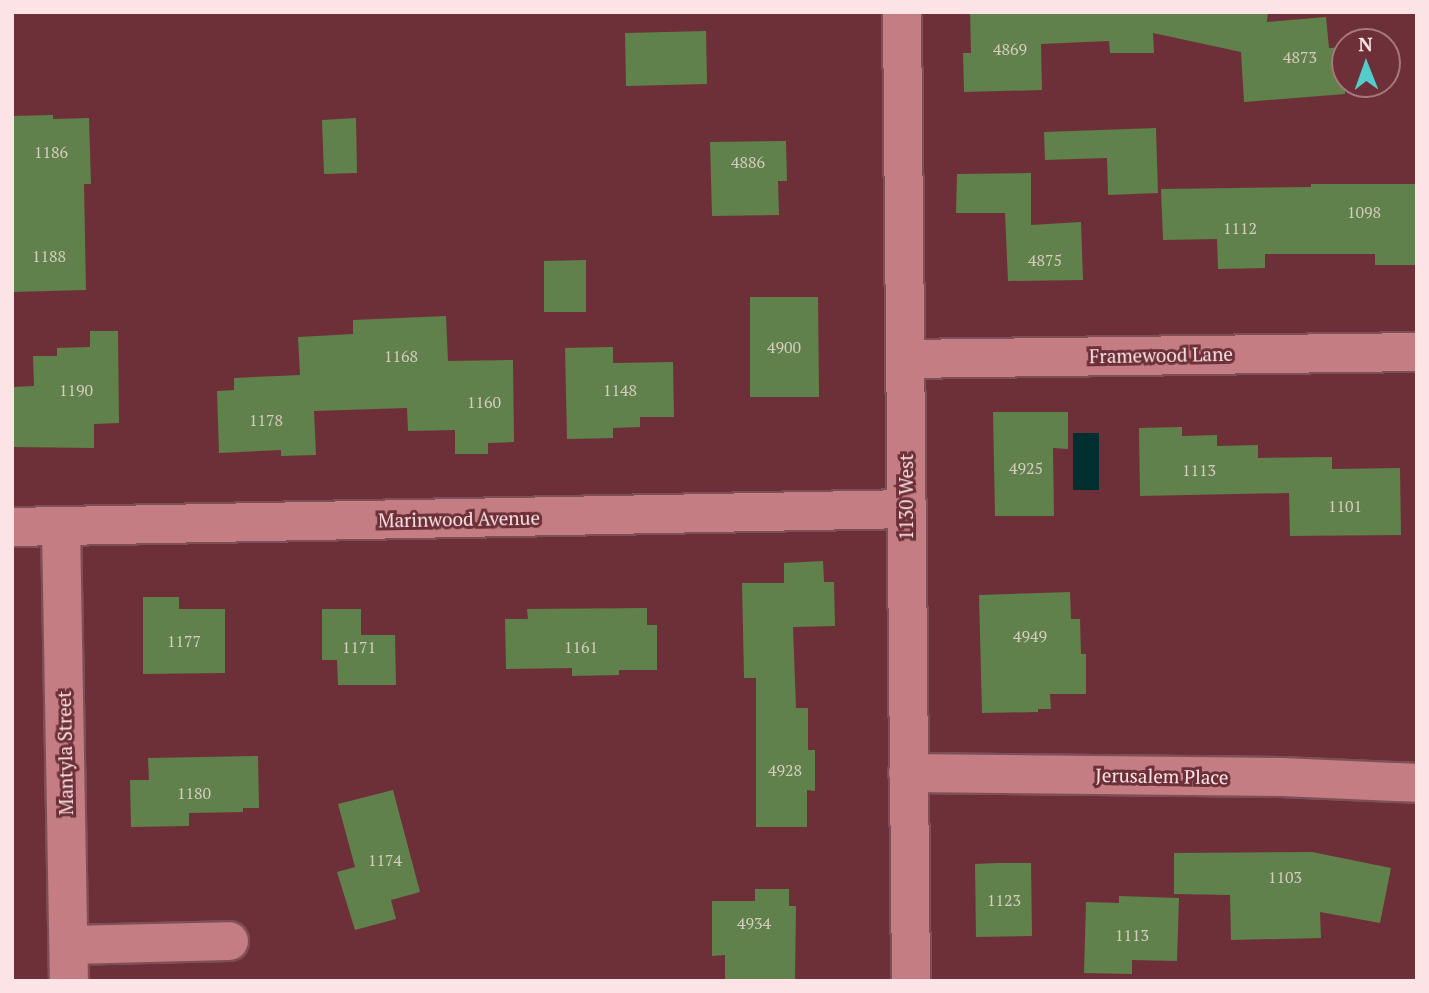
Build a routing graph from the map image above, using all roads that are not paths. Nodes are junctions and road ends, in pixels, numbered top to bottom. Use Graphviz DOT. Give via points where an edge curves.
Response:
graph roads {
  1 [pos="902,12"];
  2 [pos="1417,352"];
  3 [pos="905,359"];
  4 [pos="906,509"];
  5 [pos="61,526"];
  6 [pos="12,527"];
  7 [pos="908,773"];
  8 [pos="1417,783"];
  9 [pos="229,941"];
  10 [pos="69,963"];
  11 [pos="911,981"];
  1 -- 3 [label="street, 1130 West"];
  2 -- 3 [label="street, Framewood Lane"];
  3 -- 4 [label="street, 1130 West"];
  4 -- 5 [label="street, Marinwood Avenue"];
  4 -- 7 [label="street, 1130 West"];
  5 -- 6 [label="street, Marinwood Avenue"];
  5 -- 10 [label="street, Mantyla Street"];
  7 -- 8 [label="street, Jerusalem Place"];
  7 -- 11 [label="street, 1130 West"];
  9 -- 10 [label="street"];
}
